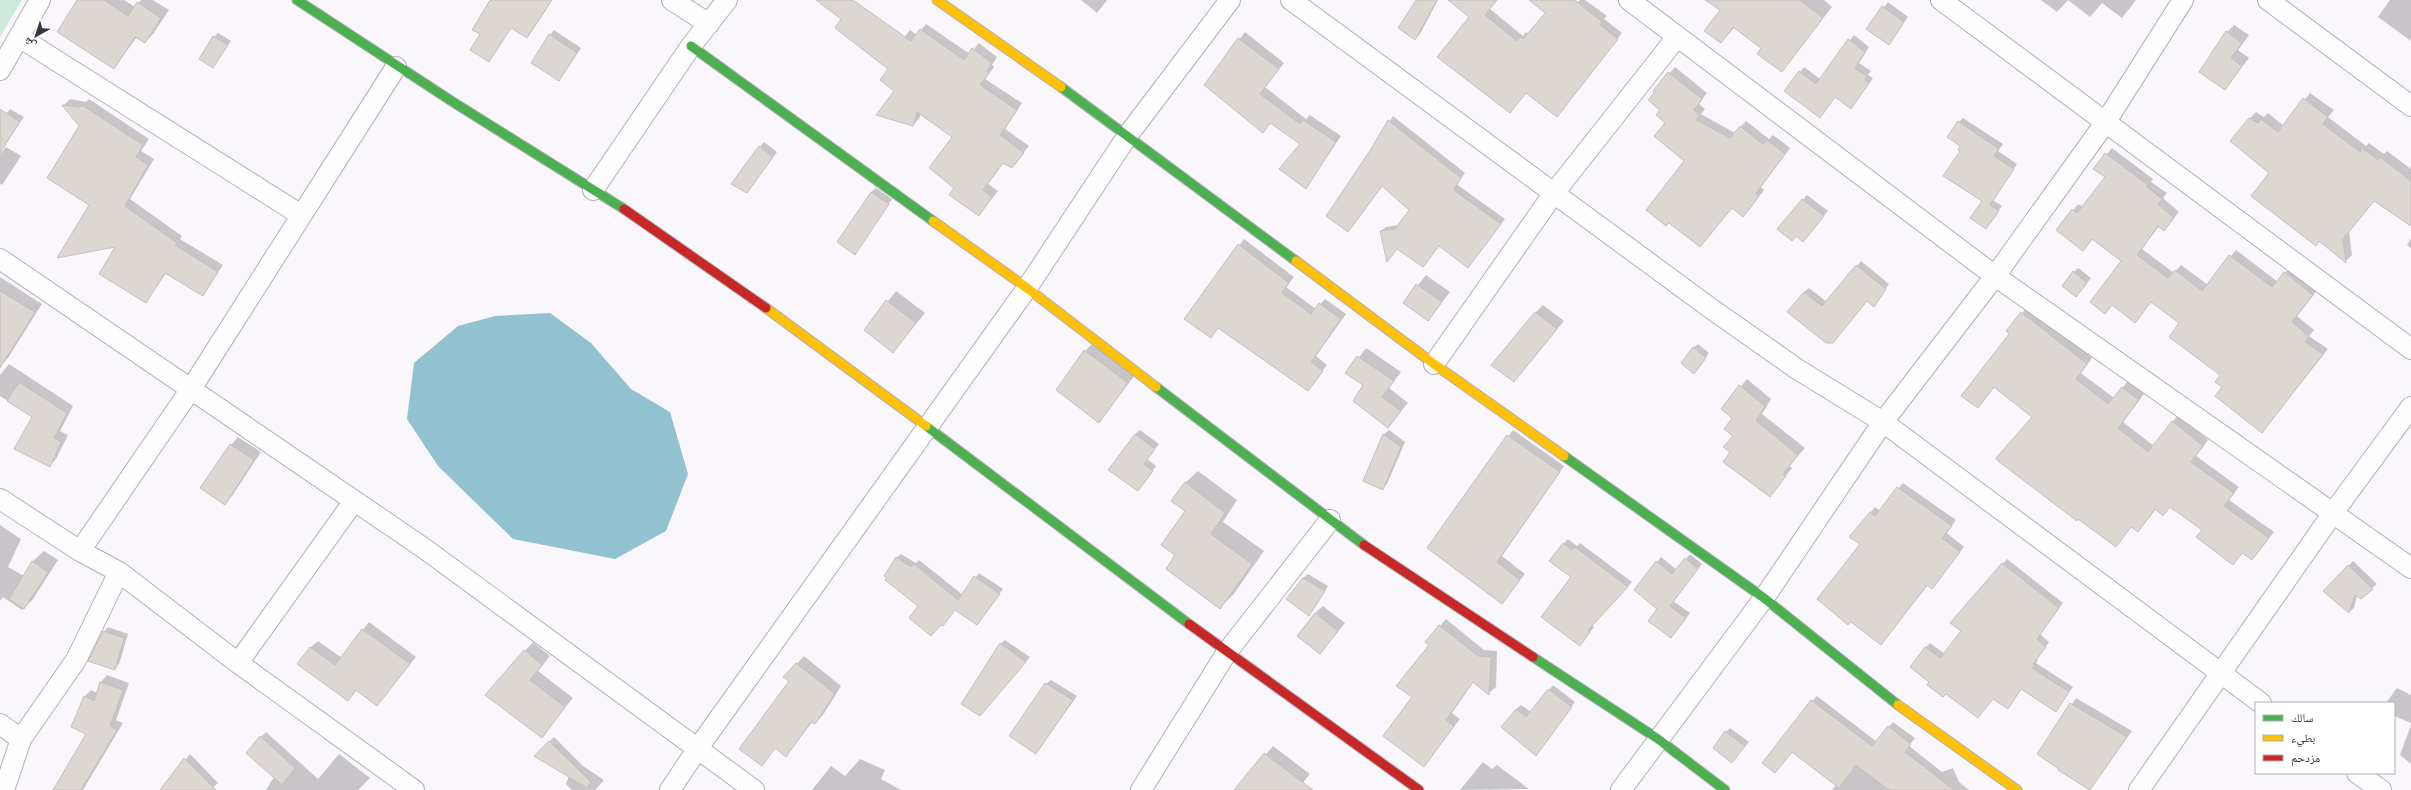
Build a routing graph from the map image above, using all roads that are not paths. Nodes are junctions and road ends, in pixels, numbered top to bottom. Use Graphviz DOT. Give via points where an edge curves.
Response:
graph roads {
  1 [pos="40,0"];
  2 [pos="297,0"];
  3 [pos="672,0"];
  4 [pos="727,0"];
  5 [pos="937,0"];
  6 [pos="1230,0"];
  7 [pos="1291,0"];
  8 [pos="1630,0"];
  9 [pos="1941,0"];
  10 [pos="2183,0"];
  11 [pos="2268,0"];
  12 [pos="709,24"];
  13 [pos="19,37"];
  14 [pos="1677,37"];
  15 [pos="690,46"];
  16 [pos="396,67"];
  17 [pos="0,70"];
  18 [pos="2411,106"];
  19 [pos="2105,123"];
  20 [pos="1128,135"];
  21 [pos="593,190"];
  22 [pos="1554,193"];
  23 [pos="301,215"];
  24 [pos="0,259"];
  25 [pos="1995,276"];
  26 [pos="1027,288"];
  27 [pos="2411,349"];
  28 [pos="1434,364"];
  29 [pos="191,389"];
  30 [pos="2411,407"];
  31 [pos="1884,422"];
  32 [pos="927,426"];
  33 [pos="0,499"];
  34 [pos="354,501"];
  35 [pos="2333,513"];
  36 [pos="1330,520"];
  37 [pos="80,552"];
  38 [pos="2411,568"];
  39 [pos="119,572"];
  40 [pos="1764,598"];
  41 [pos="1227,652"];
  42 [pos="238,663"];
  43 [pos="2220,674"];
  44 [pos="2260,702"];
  45 [pos="0,724"];
  46 [pos="21,739"];
  47 [pos="1658,739"];
  48 [pos="698,748"];
  49 [pos="2358,774"];
  50 [pos="4,790"];
  51 [pos="414,790"];
  52 [pos="670,790"];
  53 [pos="754,790"];
  54 [pos="1141,790"];
  55 [pos="1419,790"];
  56 [pos="1621,790"];
  57 [pos="1725,790"];
  58 [pos="2017,790"];
  59 [pos="2139,790"];
  60 [pos="2381,790"];
  1 -- 13 [label="street"];
  2 -- 16 [label="street"];
  3 -- 12 [label="street"];
  4 -- 12 [label="street"];
  5 -- 20 [label="street"];
  6 -- 20 [label="street"];
  7 -- 22 [label="street"];
  8 -- 14 [label="street"];
  9 -- 19 [label="street"];
  10 -- 19 [label="street"];
  11 -- 18 [label="street"];
  12 -- 15 [label="street"];
  13 -- 17 [label="street"];
  13 -- 23 [label="street"];
  14 -- 22 [label="street"];
  14 -- 25 [label="street"];
  15 -- 21 [label="street"];
  15 -- 26 [label="street"];
  16 -- 21 [label="street"];
  16 -- 23 [label="street"];
  19 -- 25 [label="street"];
  19 -- 27 [label="street"];
  20 -- 26 [label="street"];
  20 -- 28 [label="street"];
  21 -- 32 [label="street" via="694,256"];
  22 -- 28 [label="street"];
  22 -- 31 [label="street" via="1797,369"];
  23 -- 29 [label="street"];
  24 -- 29 [label="street"];
  25 -- 31 [label="street"];
  25 -- 35 [label="street"];
  26 -- 32 [label="street"];
  26 -- 36 [label="street"];
  28 -- 40 [label="street"];
  29 -- 34 [label="street"];
  29 -- 37 [label="street"];
  30 -- 35 [label="street"];
  31 -- 40 [label="street"];
  31 -- 43 [label="street"];
  32 -- 41 [label="street"];
  32 -- 48 [label="street"];
  33 -- 37 [label="street"];
  34 -- 42 [label="street"];
  34 -- 48 [label="street" via="425,549"];
  35 -- 38 [label="street"];
  35 -- 43 [label="street"];
  36 -- 41 [label="street"];
  36 -- 47 [label="street" via="1381,557"];
  37 -- 39 [label="street"];
  39 -- 42 [label="street"];
  39 -- 46 [label="street" via="76,660"];
  40 -- 47 [label="street"];
  40 -- 58 [label="street" via="1914,718"];
  41 -- 54 [label="street"];
  41 -- 55 [label="street" via="1293,702"];
  42 -- 51 [label="street"];
  43 -- 44 [label="street"];
  43 -- 59 [label="street"];
  45 -- 46 [label="street"];
  46 -- 50 [label="street"];
  47 -- 56 [label="street"];
  47 -- 57 [label="street"];
  48 -- 52 [label="street"];
  48 -- 53 [label="street"];
  49 -- 60 [label="street"];
}
